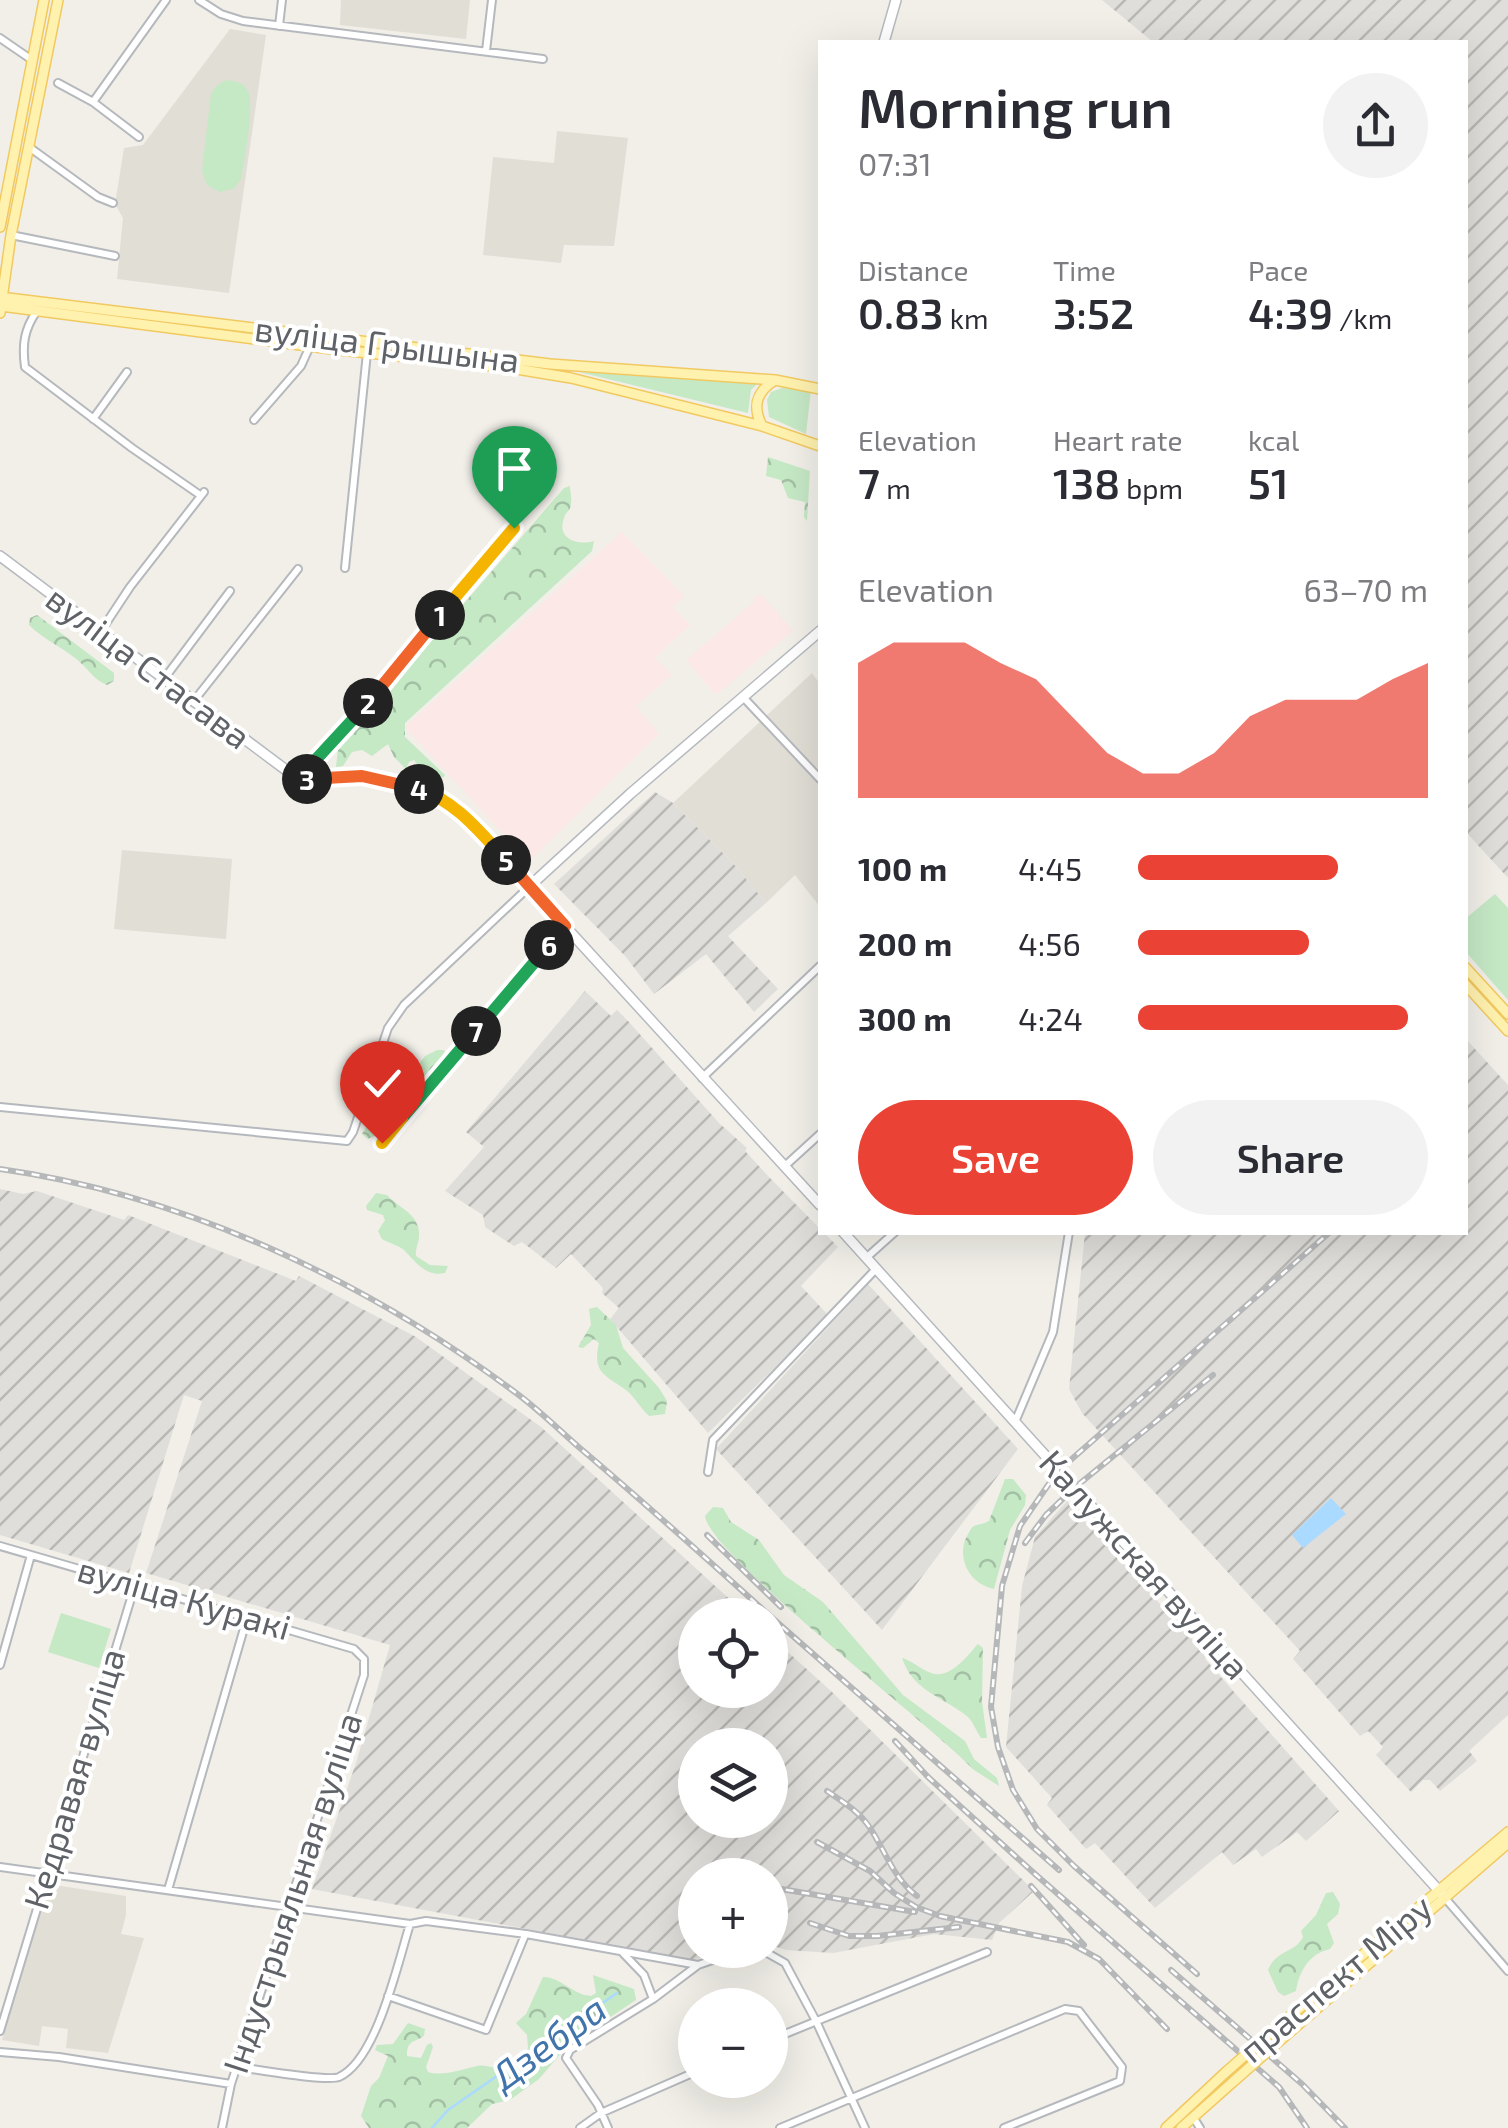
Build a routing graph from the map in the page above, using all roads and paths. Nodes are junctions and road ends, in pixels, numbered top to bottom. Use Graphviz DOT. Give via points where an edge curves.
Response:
graph roads {
  1 [pos="44,0"];
  2 [pos="58,0"];
  3 [pos="166,0"];
  4 [pos="199,0"];
  5 [pos="282,0"];
  6 [pos="492,0"];
  7 [pos="896,0"];
  8 [pos="279,26"];
  9 [pos="0,38"];
  10 [pos="885,40"];
  11 [pos="486,51"];
  12 [pos="543,59"];
  13 [pos="33,60"];
  14 [pos="58,82"];
  15 [pos="93,102"];
  16 [pos="140,137"];
  17 [pos="29,148"];
  18 [pos="113,203"];
  19 [pos="0,227"];
  20 [pos="11,235"];
  21 [pos="115,256"];
  22 [pos="1,304"];
  23 [pos="36,311"];
  24 [pos="310,346"];
  25 [pos="368,348"];
  26 [pos="127,372"];
  27 [pos="775,380"];
  28 [pos="818,388"];
  29 [pos="93,418"];
  30 [pos="254,420"];
  31 [pos="762,426"];
  32 [pos="818,445"];
  33 [pos="514,528"];
  34 [pos="0,556"];
  35 [pos="345,568"];
  36 [pos="298,570"];
  37 [pos="230,592"];
  38 [pos="100,631"];
  39 [pos="818,633"];
  40 [pos="164,678"];
  41 [pos="742,697"];
  42 [pos="193,702"];
  43 [pos="818,777"];
  44 [pos="298,779"];
  45 [pos="531,886"];
  46 [pos="565,926"];
  47 [pos="818,968"];
  48 [pos="1468,969"];
  49 [pos="1468,987"];
  50 [pos="1508,1014"];
  51 [pos="1508,1030"];
  52 [pos="702,1078"];
  53 [pos="0,1107"];
  54 [pos="818,1136"];
  55 [pos="382,1143"];
  56 [pos="786,1165"];
  57 [pos="818,1203"];
  58 [pos="846,1235"];
  59 [pos="892,1235"];
  60 [pos="1069,1235"];
  61 [pos="866,1258"];
  62 [pos="876,1269"];
  63 [pos="1015,1422"];
  64 [pos="708,1472"];
  65 [pos="0,1546"];
  66 [pos="31,1555"];
  67 [pos="135,1585"];
  68 [pos="247,1618"];
  69 [pos="364,1659"];
  70 [pos="0,1665"];
  71 [pos="1508,1832"];
  72 [pos="1508,1844"];
  73 [pos="0,1867"];
  74 [pos="46,1874"];
  75 [pos="168,1890"];
  76 [pos="1443,1895"];
  77 [pos="289,1905"];
  78 [pos="410,1924"];
  79 [pos="526,1934"];
  80 [pos="621,1951"];
  81 [pos="987,1952"];
  82 [pos="678,1961"];
  83 [pos="693,1968"];
  84 [pos="788,1968"];
  85 [pos="1508,1972"];
  86 [pos="388,1996"];
  87 [pos="653,1999"];
  88 [pos="816,2021"];
  89 [pos="0,2032"];
  90 [pos="788,2033"];
  91 [pos="0,2052"];
  92 [pos="238,2067"];
  93 [pos="678,2079"];
  94 [pos="231,2084"];
  95 [pos="853,2098"];
  96 [pos="601,2112"];
  97 [pos="1193,2117"];
  98 [pos="1025,2124"];
  99 [pos="222,2128"];
  100 [pos="580,2128"];
  101 [pos="608,2128"];
  102 [pos="780,2128"];
  103 [pos="865,2128"];
  104 [pos="1004,2128"];
  105 [pos="1166,2128"];
  106 [pos="1181,2128"];
  107 [pos="1200,2128"];
  1 -- 13 [label="main road"];
  2 -- 17 [label="main road"];
  3 -- 15 [label="street"];
  4 -- 8 [label="street" via="221,14"];
  5 -- 8 [label="street"];
  6 -- 11 [label="street"];
  7 -- 10 [label="street"];
  8 -- 11 [label="street"];
  9 -- 13 [label="street"];
  11 -- 12 [label="street"];
  13 -- 19 [label="main road"];
  14 -- 15 [label="street"];
  15 -- 16 [label="street"];
  17 -- 18 [label="street"];
  17 -- 20 [label="main road"];
  20 -- 21 [label="street"];
  20 -- 22 [label="main road"];
  22 -- 23 [label="main road, вуліца Грышына"];
  22 -- 25 [label="main road, вуліца Грышына"];
  23 -- 24 [label="main road, вуліца Грышына"];
  23 -- 29 [label="street" via="26,330 26,367"];
  24 -- 25 [label="main road, вуліца Грышына"];
  24 -- 30 [label="street"];
  25 -- 27 [label="main road, вуліца Грышына"];
  25 -- 31 [label="main road, вуліца Грышына" via="571,378"];
  25 -- 35 [label="street"];
  26 -- 29 [label="street"];
  27 -- 28 [label="main road, вуліца Грышына"];
  27 -- 31 [label="main road" via="758,395"];
  29 -- 38 [label="street" via="202,493"];
  31 -- 32 [label="main road, вуліца Грышына"];
  33 -- 44 [label="street"];
  34 -- 38 [label="street, вуліца Стасава"];
  36 -- 42 [label="street"];
  37 -- 40 [label="street"];
  38 -- 40 [label="street, вуліца Стасава"];
  39 -- 41 [label="street"];
  40 -- 42 [label="street, вуліца Стасава"];
  41 -- 43 [label="street"];
  41 -- 45 [label="street"];
  42 -- 44 [label="street, вуліца Стасава"];
  44 -- 45 [label="street" via="362,776 439,796"];
  45 -- 46 [label="street"];
  45 -- 53 [label="street" via="404,1005 388,1028 347,1140"];
  46 -- 52 [label="street"];
  46 -- 55 [label="street"];
  47 -- 52 [label="street"];
  48 -- 50 [label="main road"];
  49 -- 51 [label="main road"];
  52 -- 56 [label="street"];
  54 -- 56 [label="street"];
  56 -- 57 [label="street"];
  58 -- 61 [label="street, Калужская вуліца"];
  59 -- 61 [label="street"];
  60 -- 63 [label="street" via="1054,1332"];
  61 -- 62 [label="street, Калужская вуліца"];
  62 -- 63 [label="street, Калужская вуліца"];
  62 -- 64 [label="street" via="713,1440"];
  63 -- 76 [label="street, Калужская вуліца"];
  65 -- 66 [label="street, вуліца Куракі"];
  66 -- 67 [label="street, вуліца Куракі"];
  66 -- 70 [label="street"];
  67 -- 68 [label="street, вуліца Куракі"];
  67 -- 74 [label="street, Кедравая вуліца"];
  68 -- 69 [label="street, вуліца Куракі" via="354,1649"];
  68 -- 75 [label="street"];
  69 -- 77 [label="street, Індустрыяльная вуліца"];
  71 -- 76 [label="main road, праспект Міру"];
  72 -- 76 [label="main road, праспект Міру"];
  73 -- 74 [label="street"];
  74 -- 75 [label="street"];
  74 -- 89 [label="street, Кедравая вуліца"];
  75 -- 77 [label="street"];
  76 -- 85 [label="street"];
  76 -- 97 [label="main road, праспект Міру, bridge"];
  76 -- 105 [label="main road, праспект Міру, bridge" via="1276,2028"];
  77 -- 78 [label="street"];
  77 -- 92 [label="street, Індустрыяльная вуліца"];
  78 -- 79 [label="street"];
  78 -- 86 [label="street"];
  79 -- 80 [label="street"];
  79 -- 86 [label="street" via="486,2030"];
  80 -- 82 [label="street"];
  80 -- 87 [label="street" via="644,1974"];
  81 -- 88 [label="street"];
  83 -- 87 [label="street"];
  84 -- 88 [label="street"];
  86 -- 92 [label="street" via="366,2047 340,2076"];
  87 -- 96 [label="street" via="566,2058"];
  88 -- 90 [label="street"];
  88 -- 95 [label="street"];
  91 -- 94 [label="street"];
  92 -- 94 [label="street, Індустрыяльная вуліца"];
  93 -- 96 [label="street"];
  94 -- 99 [label="street, Індустрыяльная вуліца"];
  95 -- 98 [label="street" via="1065,2008 1079,2011 1122,2067 1120,2082"];
  95 -- 102 [label="street"];
  95 -- 103 [label="street"];
  96 -- 100 [label="street"];
  96 -- 101 [label="street"];
  97 -- 106 [label="main road, праспект Міру"];
  97 -- 107 [label="street"];
  98 -- 104 [label="street"];
}
